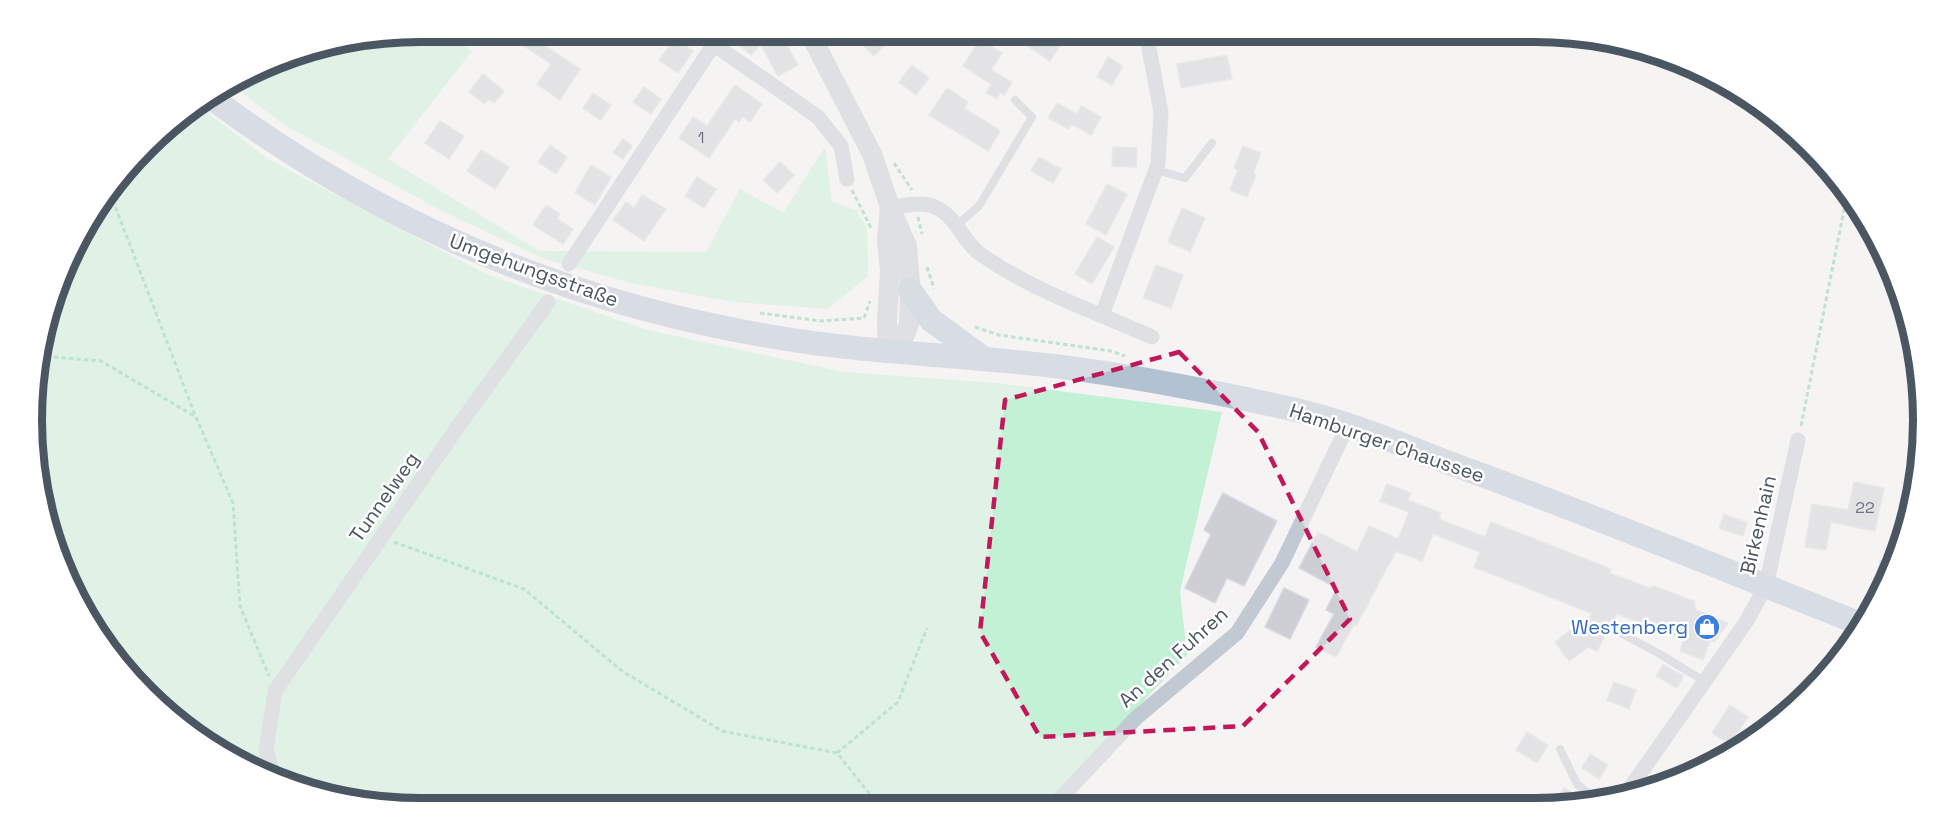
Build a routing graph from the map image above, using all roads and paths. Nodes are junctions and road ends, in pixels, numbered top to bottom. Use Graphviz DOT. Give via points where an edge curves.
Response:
graph roads {
  1 [pos="711,42"];
  2 [pos="814,42"];
  3 [pos="1148,42"];
  4 [pos="714,44"];
  5 [pos="1015,100"];
  6 [pos="217,102"];
  7 [pos="1212,143"];
  8 [pos="1156,170"];
  9 [pos="847,179"];
  10 [pos="113,201"];
  11 [pos="1845,204"];
  12 [pos="890,207"];
  13 [pos="957,225"];
  14 [pos="874,234"];
  15 [pos="569,264"];
  16 [pos="910,290"];
  17 [pos="872,297"];
  18 [pos="548,302"];
  19 [pos="755,313"];
  20 [pos="1102,315"];
  21 [pos="1152,337"];
  22 [pos="888,351"];
  23 [pos="47,357"];
  24 [pos="985,360"];
  25 [pos="196,417"];
  26 [pos="1348,425"];
  27 [pos="1798,440"];
  28 [pos="381,537"];
  29 [pos="1766,586"];
  30 [pos="1854,621"];
  31 [pos="927,628"];
  32 [pos="1615,630"];
  33 [pos="1704,681"];
  34 [pos="275,691"];
  35 [pos="1560,749"];
  36 [pos="837,753"];
  37 [pos="271,767"];
  38 [pos="1632,785"];
  39 [pos="1590,794"];
  40 [pos="873,798"];
  41 [pos="1060,798"];
  1 -- 4 [label="street"];
  2 -- 12 [label="street" via="872,154"];
  3 -- 8 [label="street" via="1161,112"];
  4 -- 9 [label="street" via="818,117 841,146"];
  4 -- 15 [label="street"];
  5 -- 13 [label="lane" via="1032,117 979,207"];
  6 -- 22 [label="main road, Umgehungsstraße" via="363,197 545,279 608,300 714,326"];
  7 -- 8 [label="lane" via="1185,178"];
  8 -- 20 [label="street"];
  9 -- 14 [label="path"];
  10 -- 25 [label="path"];
  11 -- 27 [label="path"];
  12 -- 13 [label="street" via="934,206"];
  12 -- 16 [label="street" via="907,246"];
  12 -- 22 [label="street"];
  13 -- 20 [label="street" via="977,252 1046,293"];
  16 -- 22 [label="street" via="908,330 898,345"];
  16 -- 24 [label="main road" via="931,320"];
  17 -- 19 [label="path" via="864,318 821,321"];
  18 -- 28 [label="street, Tunnelweg"];
  20 -- 21 [label="street"];
  22 -- 24 [label="main road, Hamburger Chaussee"];
  23 -- 25 [label="path" via="101,362"];
  24 -- 26 [label="main road, Hamburger Chaussee" via="1133,377 1300,411"];
  25 -- 34 [label="path" via="233,503 240,606"];
  26 -- 29 [label="main road, Hamburger Chaussee"];
  26 -- 41 [label="street, An den Fuhren" via="1282,563 1237,633 1136,718"];
  27 -- 29 [label="street, Birkenhain"];
  28 -- 34 [label="street, Tunnelweg"];
  28 -- 36 [label="path" via="524,589 622,671 722,731"];
  29 -- 30 [label="main road, Hamburger Chaussee"];
  29 -- 33 [label="street, Birkenhain"];
  31 -- 36 [label="path" via="898,702"];
  32 -- 33 [label="lane"];
  33 -- 38 [label="street, Birkenhain"];
  34 -- 37 [label="street, Tunnelweg" via="266,751"];
  35 -- 39 [label="lane" via="1577,784"];
  36 -- 40 [label="path"];
}
